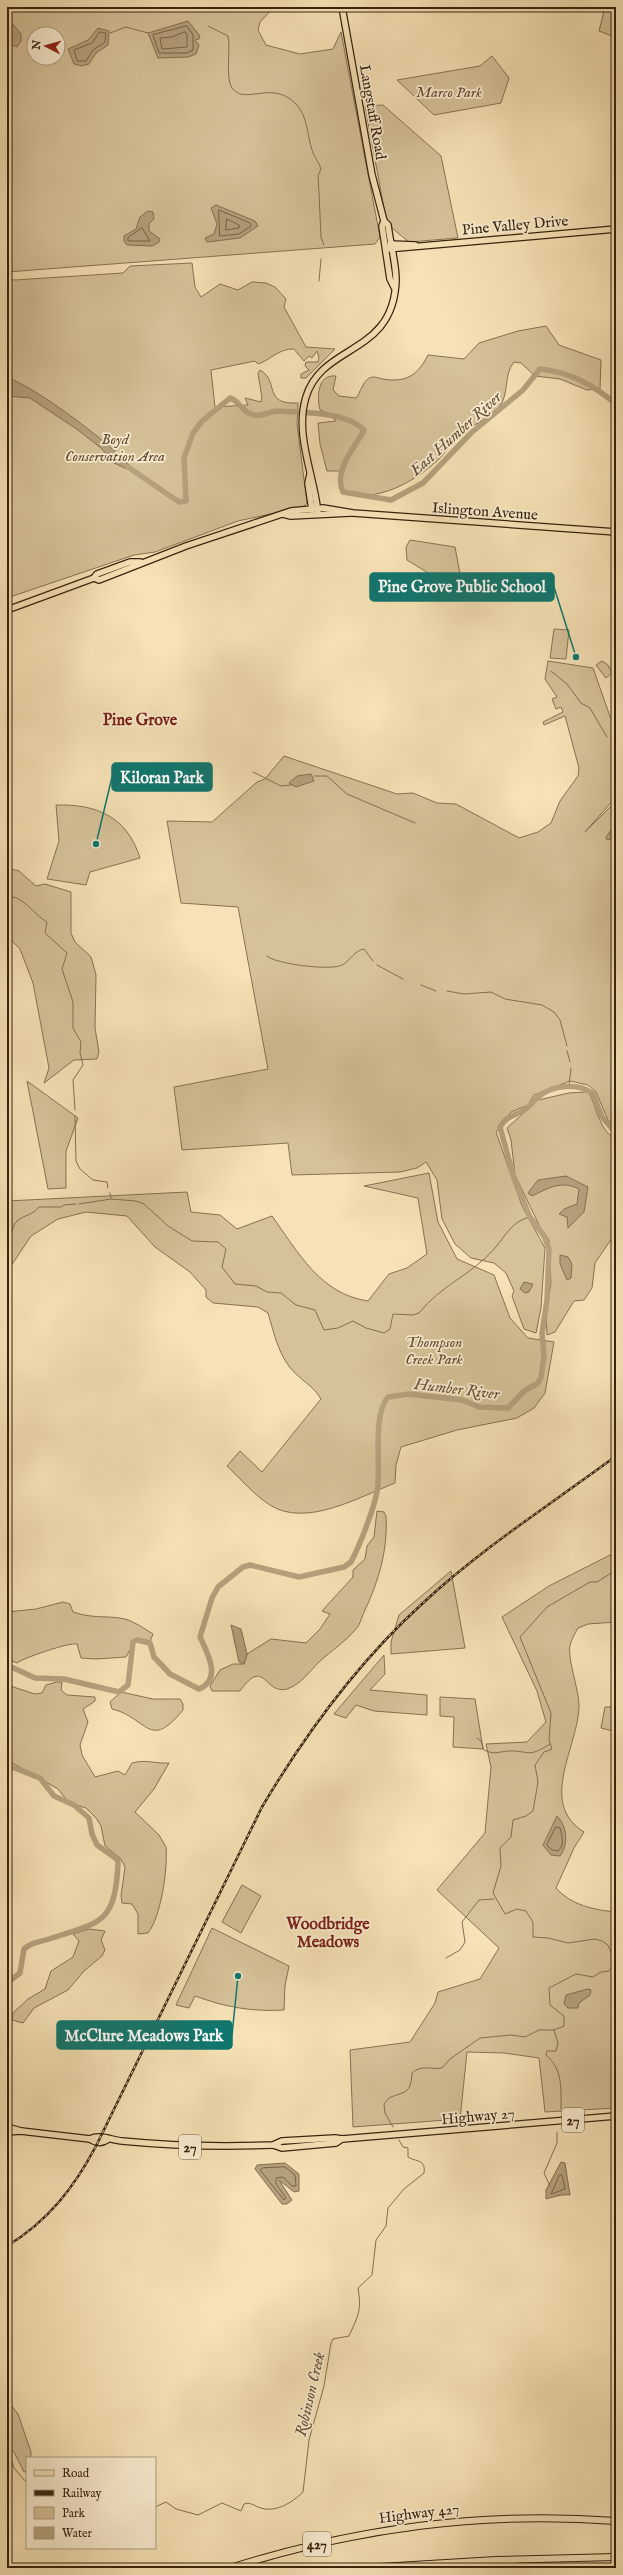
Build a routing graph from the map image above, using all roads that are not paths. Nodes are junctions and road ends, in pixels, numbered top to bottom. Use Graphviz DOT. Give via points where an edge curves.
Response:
graph roads {
  1 [pos="342,7"];
  2 [pos="616,229"];
  3 [pos="389,247"];
  4 [pos="315,511"];
  5 [pos="616,532"];
  6 [pos="7,610"];
  7 [pos="616,2116"];
  8 [pos="7,2127"];
  9 [pos="21,2131"];
  10 [pos="7,2132"];
  11 [pos="616,2520"];
  12 [pos="616,2557"];
  13 [pos="496,2560"];
  14 [pos="230,2568"];
  15 [pos="362,2568"];
  16 [pos="562,2568"];
  1 -- 3 [label="main road, Langstaff Road" via="372,175"];
  2 -- 3 [label="main road, Pine Valley Drive"];
  3 -- 4 [label="main road, Langstaff Road" via="390,279 394,288 390,309 373,336 327,365 308,392 303,410 303,429 310,473 314,481"];
  4 -- 5 [label="main road, Islington Avenue" via="339,509 353,513"];
  4 -- 6 [label="main road, Islington Avenue" via="283,514"];
  7 -- 9 [label="main road, Highway 27 / 27" via="342,2139 336,2143 282,2148 273,2145 190,2147 107,2140 103,2143 94,2142 90,2138"];
  8 -- 9 [label="main road, Highway 27 / 27"];
  9 -- 10 [label="main road, Highway 27 / 27"];
  11 -- 14 [label="highway, Highway 427 / 427" via="524,2517 399,2528 292,2549"];
  12 -- 13 [label="highway"];
  13 -- 15 [label="highway"];
  13 -- 16 [label="highway" via="518,2566"];
}
